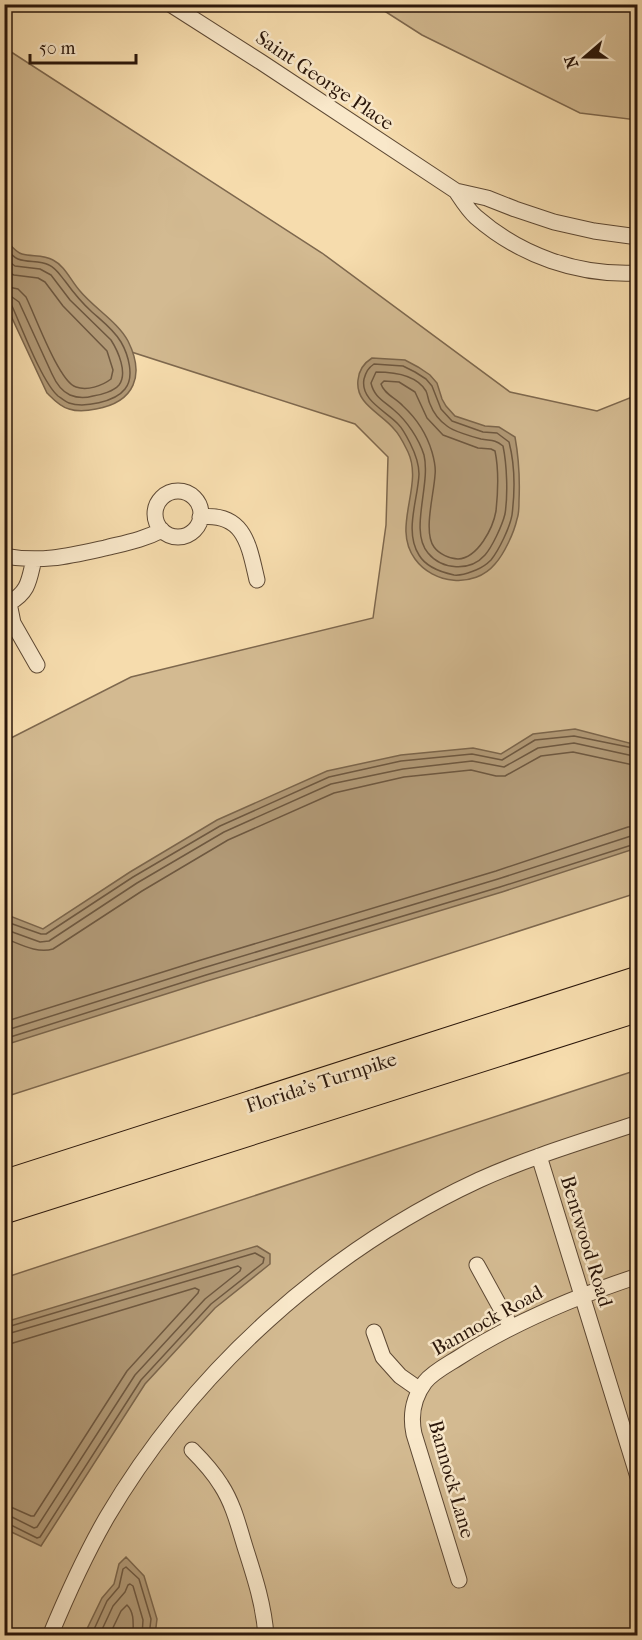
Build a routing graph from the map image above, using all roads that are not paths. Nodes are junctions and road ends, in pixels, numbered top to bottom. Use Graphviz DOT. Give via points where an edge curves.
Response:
graph roads {
  1 [pos="170,4"];
  2 [pos="456,191"];
  3 [pos="638,237"];
  4 [pos="638,273"];
  5 [pos="200,517"];
  6 [pos="162,530"];
  7 [pos="4,556"];
  8 [pos="34,560"];
  9 [pos="257,580"];
  10 [pos="7,602"];
  11 [pos="37,665"];
  12 [pos="638,980"];
  13 [pos="638,1008"];
  14 [pos="638,1123"];
  15 [pos="539,1156"];
  16 [pos="4,1184"];
  17 [pos="4,1210"];
  18 [pos="477,1265"];
  19 [pos="638,1276"];
  20 [pos="582,1295"];
  21 [pos="511,1327"];
  22 [pos="374,1332"];
  23 [pos="420,1390"];
  24 [pos="192,1450"];
  25 [pos="638,1477"];
  26 [pos="459,1580"];
  27 [pos="50,1635"];
  28 [pos="266,1635"];
  1 -- 2 [label="street, Saint George Place"];
  2 -- 3 [label="street, Saint George Place" via="554,222"];
  2 -- 4 [label="street, Saint George Place" via="476,216 550,261 586,271"];
  5 -- 6 [label="street" via="188,534 175,536"];
  5 -- 6 [label="street" via="192,496 171,492 158,502 156,509 155,517"];
  5 -- 9 [label="street" via="220,518 238,527 248,544"];
  6 -- 8 [label="street" via="147,538 56,559"];
  7 -- 8 [label="street"];
  8 -- 10 [label="street" via="24,592"];
  10 -- 11 [label="street" via="13,623"];
  12 -- 16 [label="highway, Florida's Turnpike"];
  13 -- 17 [label="highway, Florida's Turnpike"];
  14 -- 15 [label="street"];
  15 -- 20 [label="street, Bentwood Road"];
  15 -- 27 [label="street" via="471,1185 387,1230 327,1271 238,1348 136,1471 89,1550"];
  18 -- 21 [label="street"];
  19 -- 20 [label="street, Bannock Road"];
  20 -- 21 [label="street, Bannock Road"];
  20 -- 25 [label="street, Bentwood Road"];
  21 -- 23 [label="street, Bannock Road" via="434,1373"];
  22 -- 23 [label="street" via="383,1357"];
  23 -- 26 [label="street, Bannock Lane" via="412,1414 414,1434"];
  24 -- 28 [label="street" via="208,1466 232,1505 259,1592"];
}
